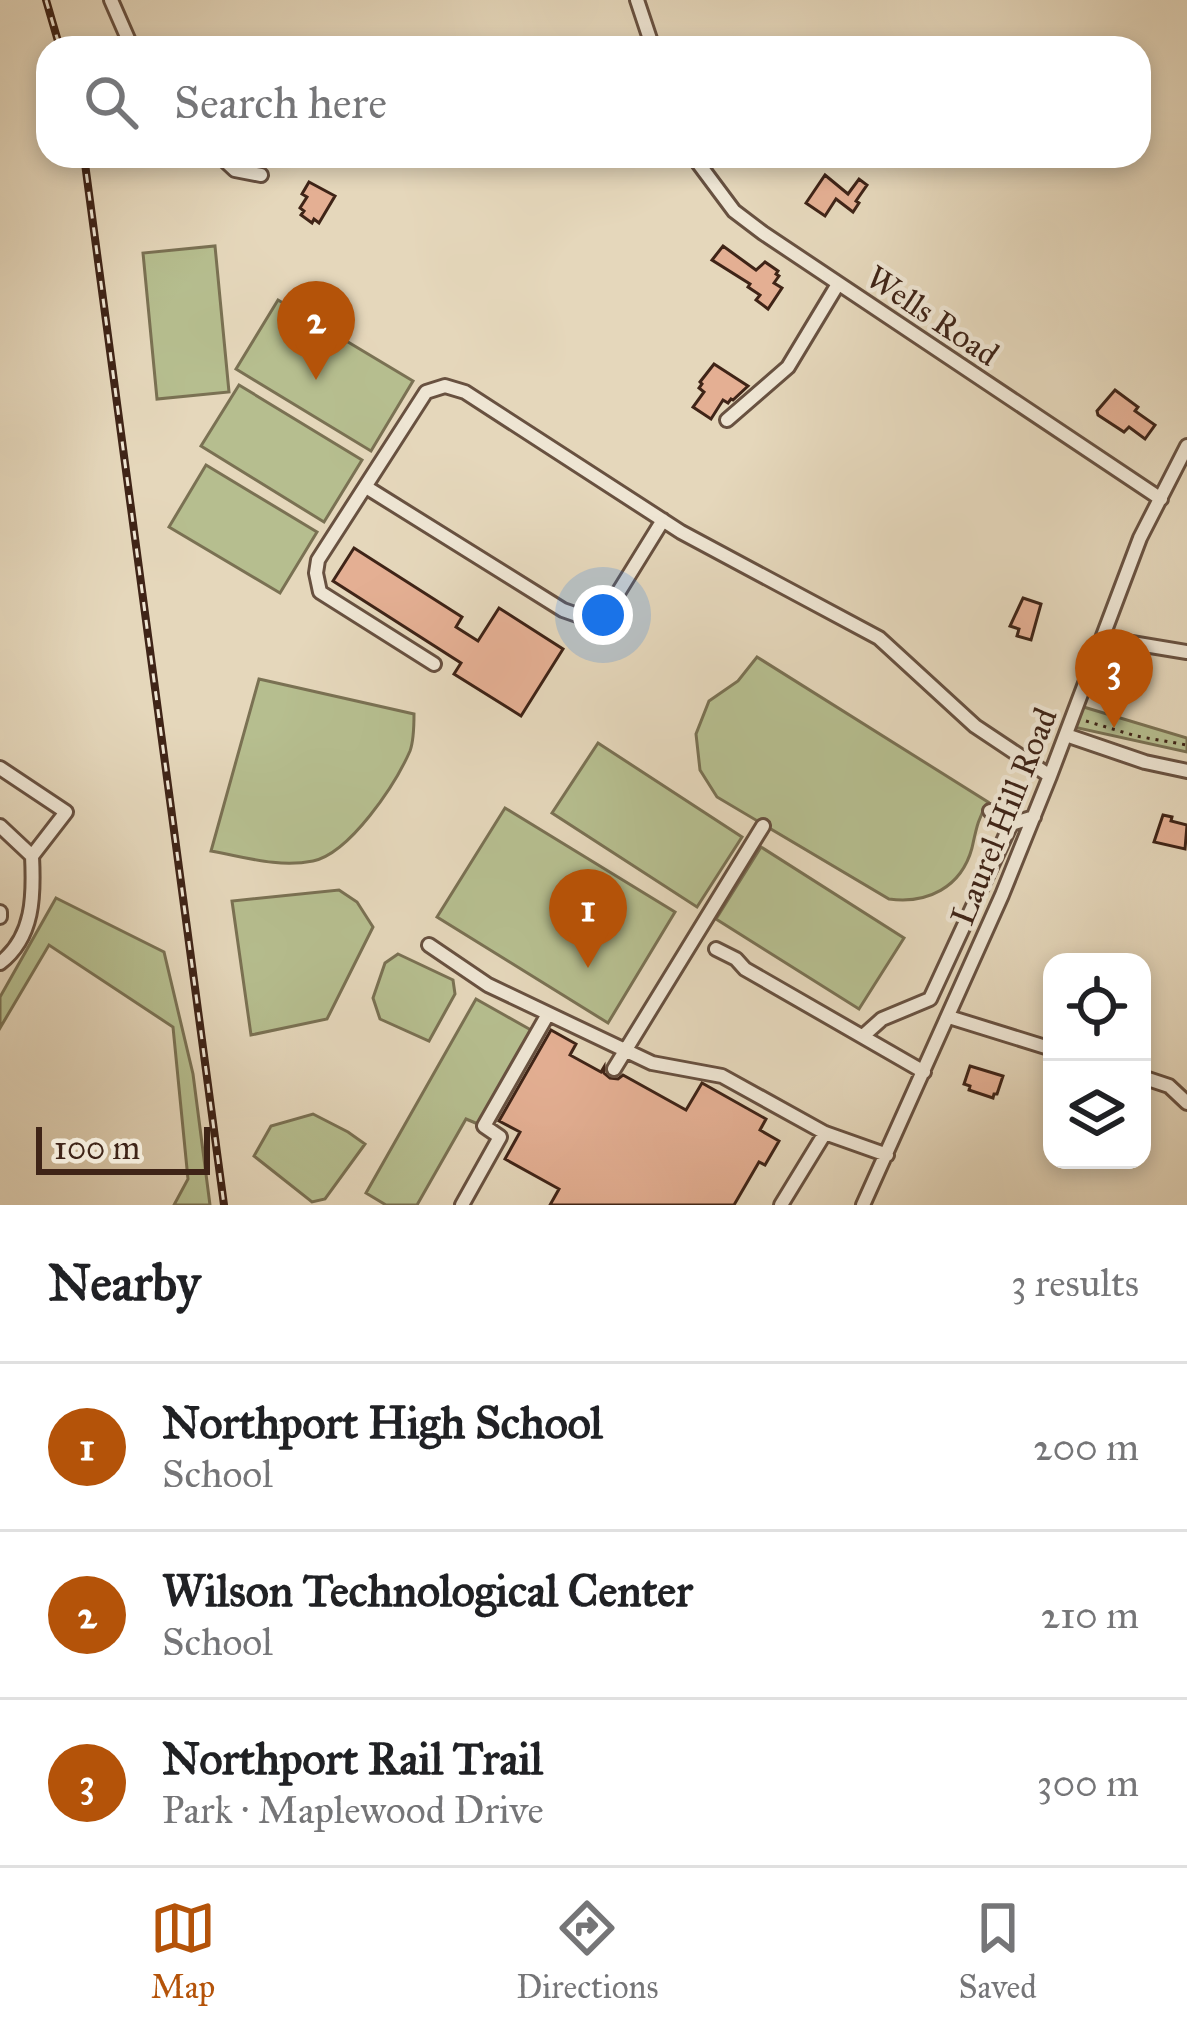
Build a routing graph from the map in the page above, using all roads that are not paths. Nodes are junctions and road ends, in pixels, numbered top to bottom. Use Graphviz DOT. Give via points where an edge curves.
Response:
graph roads {
  1 [pos="111,0"];
  2 [pos="637,0"];
  3 [pos="127,36"];
  4 [pos="649,36"];
  5 [pos="233,168"];
  6 [pos="701,168"];
  7 [pos="261,175"];
  8 [pos="838,284"];
  9 [pos="727,420"];
  10 [pos="1187,446"];
  11 [pos="366,487"];
  12 [pos="1161,499"];
  13 [pos="663,520"];
  14 [pos="1102,638"];
  15 [pos="1187,652"];
  16 [pos="434,664"];
  17 [pos="1066,735"];
  18 [pos="0,768"];
  19 [pos="1187,771"];
  20 [pos="1050,776"];
  21 [pos="990,812"];
  22 [pos="1034,817"];
  23 [pos="1011,824"];
  24 [pos="0,826"];
  25 [pos="763,826"];
  26 [pos="32,856"];
  27 [pos="429,945"];
  28 [pos="716,949"];
  29 [pos="1,960"];
  30 [pos="548,1014"];
  31 [pos="949,1017"];
  32 [pos="863,1036"];
  33 [pos="1043,1046"];
  34 [pos="625,1048"];
  35 [pos="614,1070"];
  36 [pos="925,1072"];
  37 [pos="1151,1080"];
  38 [pos="1187,1103"];
  39 [pos="825,1133"];
  40 [pos="886,1155"];
  41 [pos="462,1205"];
  42 [pos="781,1205"];
  43 [pos="863,1205"];
  1 -- 3 [label="street"];
  2 -- 4 [label="street"];
  5 -- 7 [label="street"];
  6 -- 8 [label="street, Wells Road" via="734,211"];
  8 -- 9 [label="street" via="788,367"];
  8 -- 12 [label="street, Wells Road"];
  10 -- 12 [label="street, Laurel Hill Road"];
  11 -- 13 [label="street" via="583,617 605,614"];
  11 -- 13 [label="street" via="426,392 445,386"];
  11 -- 16 [label="street" via="318,560 320,592"];
  12 -- 14 [label="street, Laurel Hill Road"];
  13 -- 20 [label="street" via="879,638 975,726"];
  14 -- 15 [label="street"];
  14 -- 17 [label="street, Laurel Hill Road"];
  17 -- 19 [label="street"];
  17 -- 20 [label="street, Laurel Hill Road"];
  18 -- 26 [label="street" via="66,812"];
  20 -- 22 [label="street, Laurel Hill Road"];
  21 -- 23 [label="street"];
  22 -- 23 [label="street"];
  22 -- 31 [label="street, Laurel Hill Road"];
  23 -- 32 [label="street" via="930,999"];
  24 -- 26 [label="street"];
  25 -- 34 [label="street"];
  26 -- 29 [label="street" via="29,920"];
  27 -- 30 [label="street"];
  28 -- 32 [label="street"];
  30 -- 34 [label="street"];
  30 -- 41 [label="street" via="484,1126 500,1137"];
  31 -- 33 [label="street"];
  31 -- 36 [label="street, Laurel Hill Road"];
  32 -- 36 [label="street"];
  34 -- 35 [label="street"];
  34 -- 39 [label="street" via="652,1063 722,1076"];
  36 -- 40 [label="street, Laurel Hill Road"];
  37 -- 38 [label="street"];
  39 -- 40 [label="street"];
  39 -- 42 [label="street"];
  40 -- 43 [label="street, Laurel Hill Road"];
}
